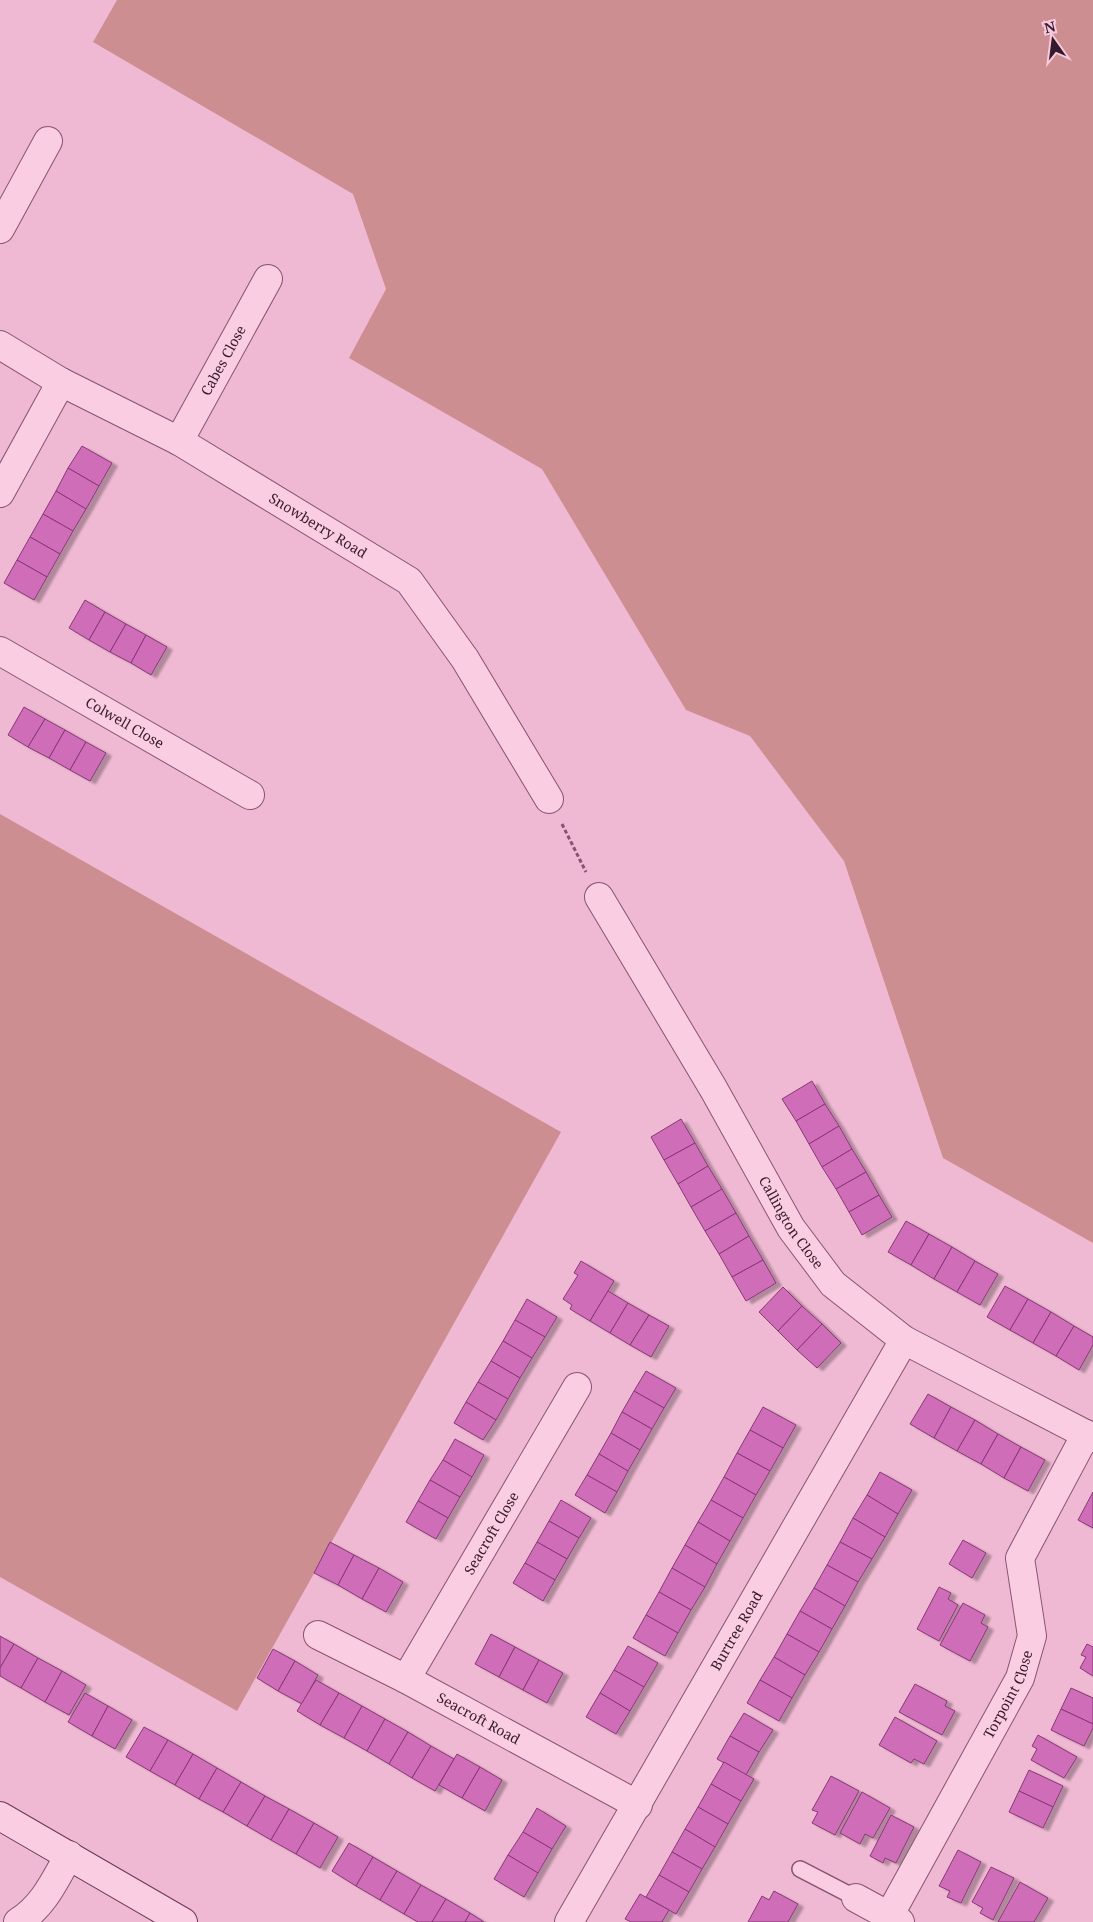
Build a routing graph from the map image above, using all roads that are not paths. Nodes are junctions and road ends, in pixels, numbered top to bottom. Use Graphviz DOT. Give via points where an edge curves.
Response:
graph roads {
  1 [pos="48,141"];
  2 [pos="0,228"];
  3 [pos="268,279"];
  4 [pos="0,344"];
  5 [pos="61,382"];
  6 [pos="179,441"];
  7 [pos="0,493"];
  8 [pos="0,650"];
  9 [pos="250,795"];
  10 [pos="549,799"];
  11 [pos="599,897"];
  12 [pos="904,1340"];
  13 [pos="577,1387"];
  14 [pos="1090,1436"];
  15 [pos="318,1635"];
  16 [pos="406,1679"];
  17 [pos="638,1805"];
  18 [pos="0,1816"];
  19 [pos="69,1856"];
  20 [pos="800,1869"];
  21 [pos="856,1898"];
  22 [pos="895,1919"];
  23 [pos="18,1922"];
  24 [pos="184,1922"];
  25 [pos="569,1922"];
  1 -- 2 [label="street"];
  3 -- 6 [label="street, Cabes Close"];
  4 -- 5 [label="street, Snowberry Road"];
  5 -- 6 [label="street, Snowberry Road"];
  5 -- 7 [label="street"];
  6 -- 10 [label="street, Snowberry Road" via="409,581 465,659"];
  8 -- 9 [label="street, Colwell Close"];
  11 -- 12 [label="street, Callington Close" via="713,1088 791,1228 833,1284"];
  12 -- 14 [label="street, Callington Close"];
  12 -- 17 [label="street, Burtree Road"];
  13 -- 16 [label="street, Seacroft Close"];
  14 -- 22 [label="street, Torpoint Close" via="1020,1558 1032,1636 1020,1678"];
  15 -- 16 [label="street, Seacroft Road"];
  16 -- 17 [label="street, Seacroft Road"];
  17 -- 25 [label="street, Burtree Road"];
  18 -- 19 [label="street"];
  19 -- 23 [label="street" via="44,1899"];
  19 -- 24 [label="street"];
  20 -- 21 [label="lane"];
  21 -- 22 [label="street"];
}
